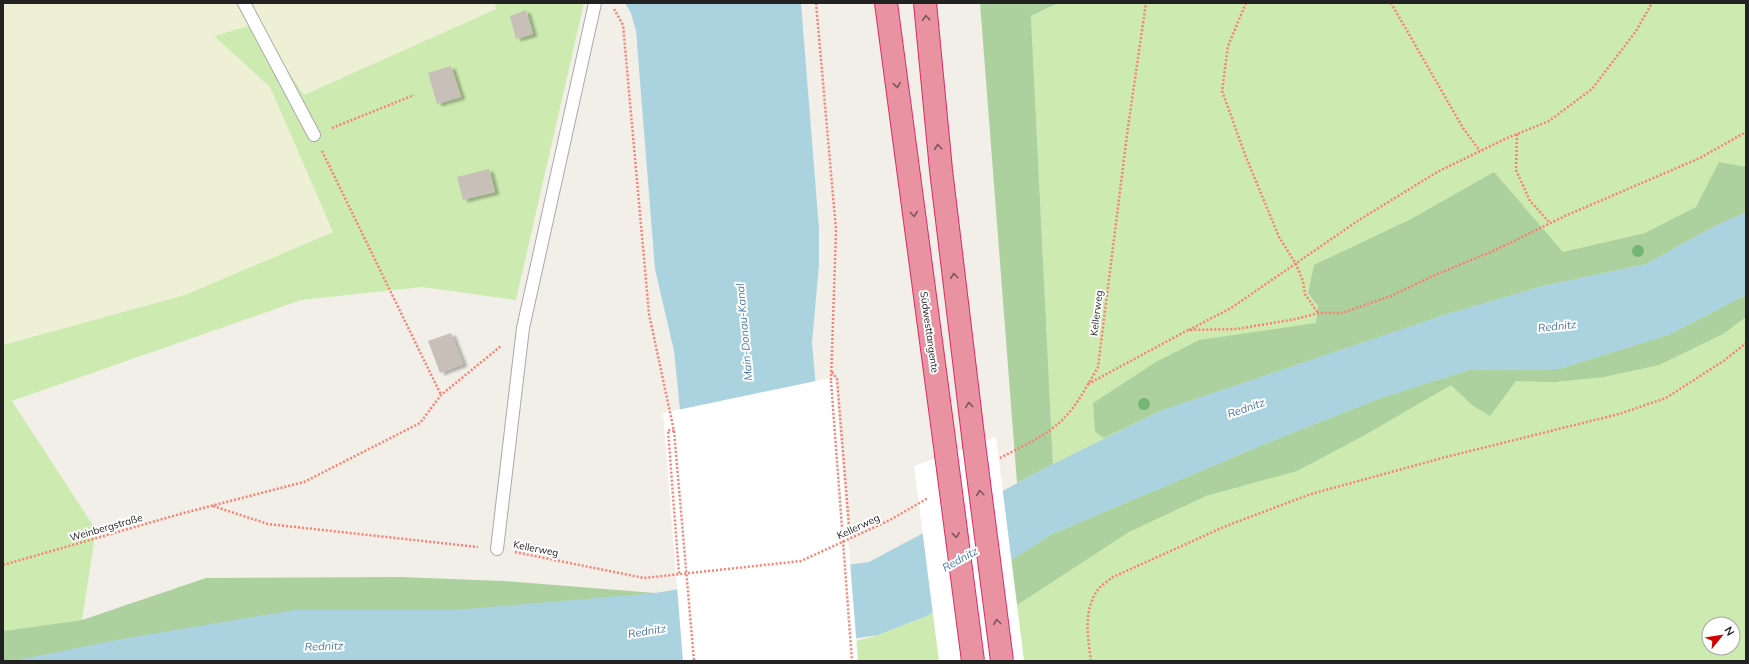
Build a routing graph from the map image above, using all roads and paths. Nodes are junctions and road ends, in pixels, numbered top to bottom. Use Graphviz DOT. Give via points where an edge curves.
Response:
graph roads {
  1 [pos="244,3"];
  2 [pos="595,3"];
  3 [pos="611,3"];
  4 [pos="816,3"];
  5 [pos="877,3"];
  6 [pos="886,3"];
  7 [pos="925,3"];
  8 [pos="1146,3"];
  9 [pos="1246,3"];
  10 [pos="1391,3"];
  11 [pos="1652,3"];
  12 [pos="891,46"];
  13 [pos="414,94"];
  14 [pos="1746,132"];
  15 [pos="1517,134"];
  16 [pos="314,135"];
  17 [pos="1480,151"];
  18 [pos="1550,223"];
  19 [pos="1296,264"];
  20 [pos="1318,313"];
  21 [pos="523,328"];
  22 [pos="1188,330"];
  23 [pos="1746,344"];
  24 [pos="832,372"];
  25 [pos="1088,384"];
  26 [pos="441,395"];
  27 [pos="674,430"];
  28 [pos="997,459"];
  29 [pos="930,497"];
  30 [pos="213,506"];
  31 [pos="850,538"];
  32 [pos="496,549"];
  33 [pos="3,565"];
  34 [pos="679,574"];
  35 [pos="694,661"];
  36 [pos="852,661"];
  37 [pos="973,661"];
  38 [pos="1002,661"];
  39 [pos="1091,661"];
  1 -- 16 [label="lane"];
  2 -- 21 [label="lane"];
  3 -- 27 [label="path" via="623,25 649,314"];
  4 -- 24 [label="path" via="836,230"];
  5 -- 12 [label="highway"];
  6 -- 12 [label="highway, Südwesttangente"];
  38 -- 7 [label="highway, one-way, bridge" via="941,170"];
  8 -- 25 [label="path, Kellerweg" via="1098,367"];
  9 -- 19 [label="path" via="1228,46 1222,91 1279,237"];
  10 -- 17 [label="path" via="1463,128"];
  11 -- 15 [label="path" via="1636,31 1592,89 1549,121"];
  12 -- 37 [label="highway, Südwesttangente, one-way, bridge"];
  13 -- 16 [label="path"];
  14 -- 18 [label="path" via="1700,158"];
  15 -- 17 [label="path"];
  15 -- 18 [label="path" via="1516,170 1530,201"];
  16 -- 26 [label="path"];
  17 -- 19 [label="path" via="1439,170 1358,220"];
  18 -- 20 [label="path" via="1494,251 1435,274 1391,296 1342,313"];
  19 -- 20 [label="path" via="1305,294"];
  19 -- 22 [label="path" via="1231,308"];
  20 -- 22 [label="path" via="1237,329"];
  21 -- 26 [label="path, Weinbergstraße"];
  21 -- 32 [label="lane"];
  22 -- 25 [label="path"];
  23 -- 39 [label="path" via="1666,398 1619,414 1311,494 1226,526 1120,574 1097,590 1088,608"];
  24 -- 31 [label="path" via="837,379"];
  24 -- 36 [label="path, bridge"];
  25 -- 28 [label="path, Kellerweg" via="1065,417 1044,433"];
  26 -- 30 [label="path, Weinbergstraße" via="420,423 304,482"];
  27 -- 34 [label="path" via="668,430"];
  27 -- 35 [label="path, bridge"];
  29 -- 31 [label="path, Kellerweg" via="890,520"];
  30 -- 32 [label="path, Kellerweg" via="268,524"];
  30 -- 33 [label="path, Weinbergstraße"];
  31 -- 34 [label="path, Kellerweg" via="801,561"];
  32 -- 34 [label="path, Kellerweg" via="644,578"];
}
